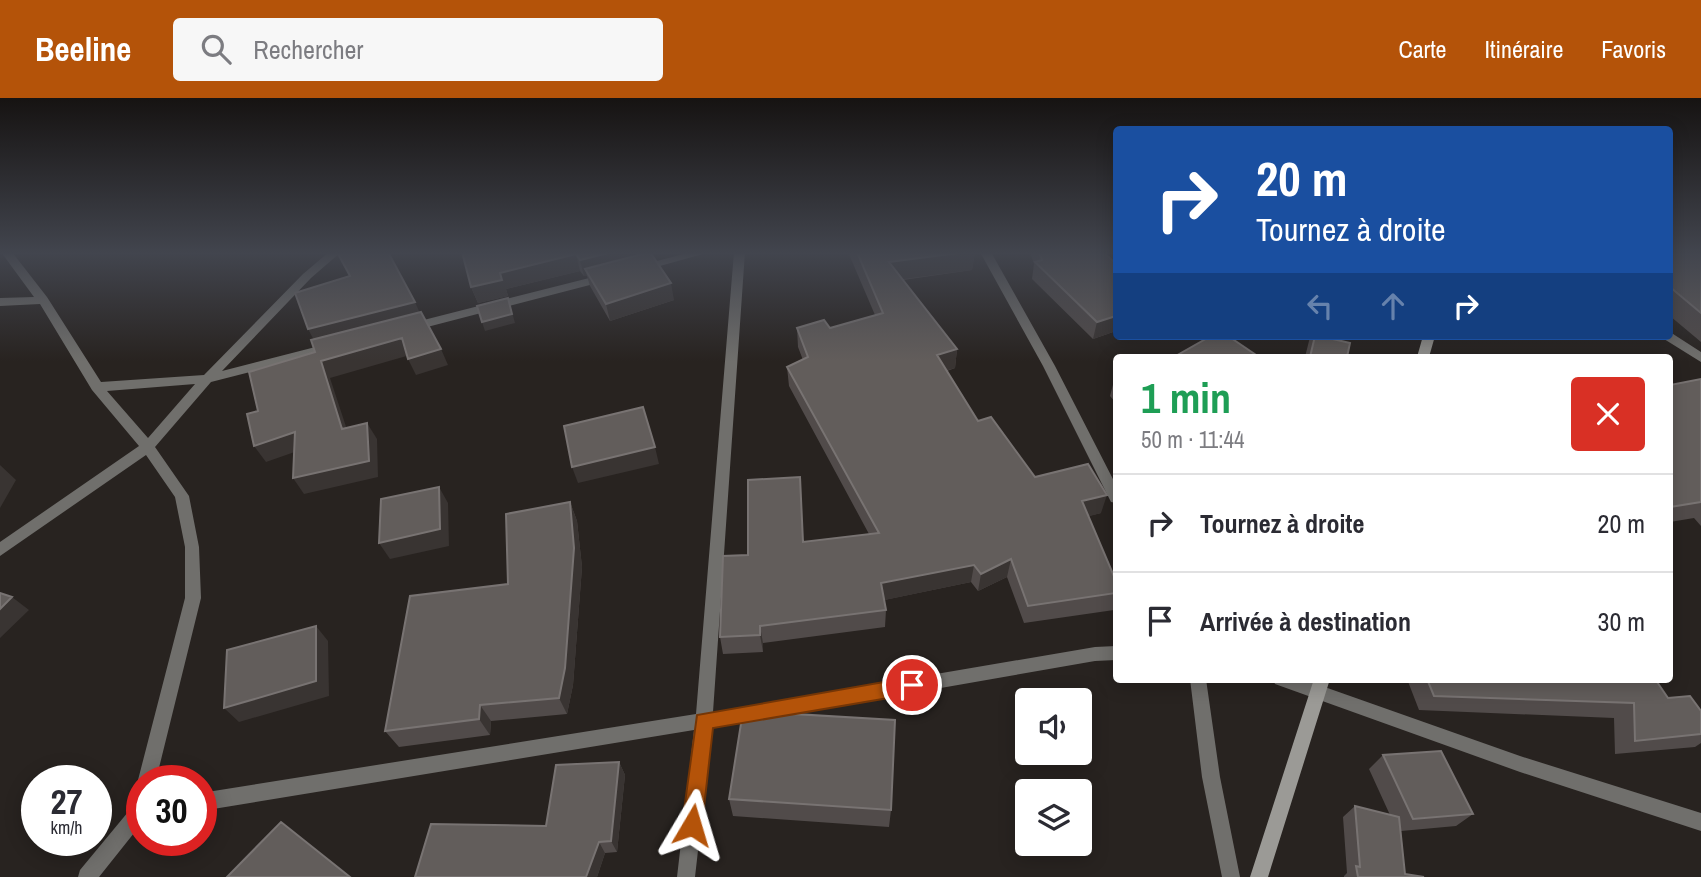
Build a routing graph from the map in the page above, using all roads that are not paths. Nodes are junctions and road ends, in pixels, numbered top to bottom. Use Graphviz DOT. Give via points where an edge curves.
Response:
graph roads {
  1 [pos="34,288"];
  2 [pos="295,288"];
  3 [pos="563,288"];
  4 [pos="737,288"];
  5 [pos="1005,288"];
  6 [pos="43,300"];
  7 [pos="0,302"];
  8 [pos="396,331"];
  9 [pos="1673,339"];
  10 [pos="342,344"];
  11 [pos="1701,358"];
  12 [pos="207,379"];
  13 [pos="97,387"];
  14 [pos="148,447"];
  15 [pos="1113,492"];
  16 [pos="0,550"];
  17 [pos="1113,653"];
  18 [pos="1199,683"];
  19 [pos="1320,685"];
  20 [pos="704,721"];
  21 [pos="151,765"];
  22 [pos="217,799"];
  23 [pos="1701,822"];
  24 [pos="126,828"];
  25 [pos="88,877"];
  26 [pos="686,877"];
  27 [pos="1231,877"];
  28 [pos="1259,877"];
  1 -- 6 [label="street"];
  2 -- 12 [label="street"];
  3 -- 8 [label="street"];
  4 -- 20 [label="street"];
  5 -- 15 [label="street"];
  6 -- 7 [label="street"];
  6 -- 13 [label="street"];
  9 -- 11 [label="street"];
  10 -- 12 [label="street"];
  12 -- 13 [label="street"];
  12 -- 14 [label="street"];
  13 -- 14 [label="street"];
  14 -- 16 [label="street"];
  14 -- 21 [label="street" via="182,496 192,547 193,598"];
  17 -- 20 [label="street"];
  18 -- 27 [label="street"];
  19 -- 23 [label="street" via="1520,764"];
  19 -- 28 [label="main road"];
  20 -- 22 [label="street"];
  20 -- 26 [label="street"];
  24 -- 25 [label="street"];
}
